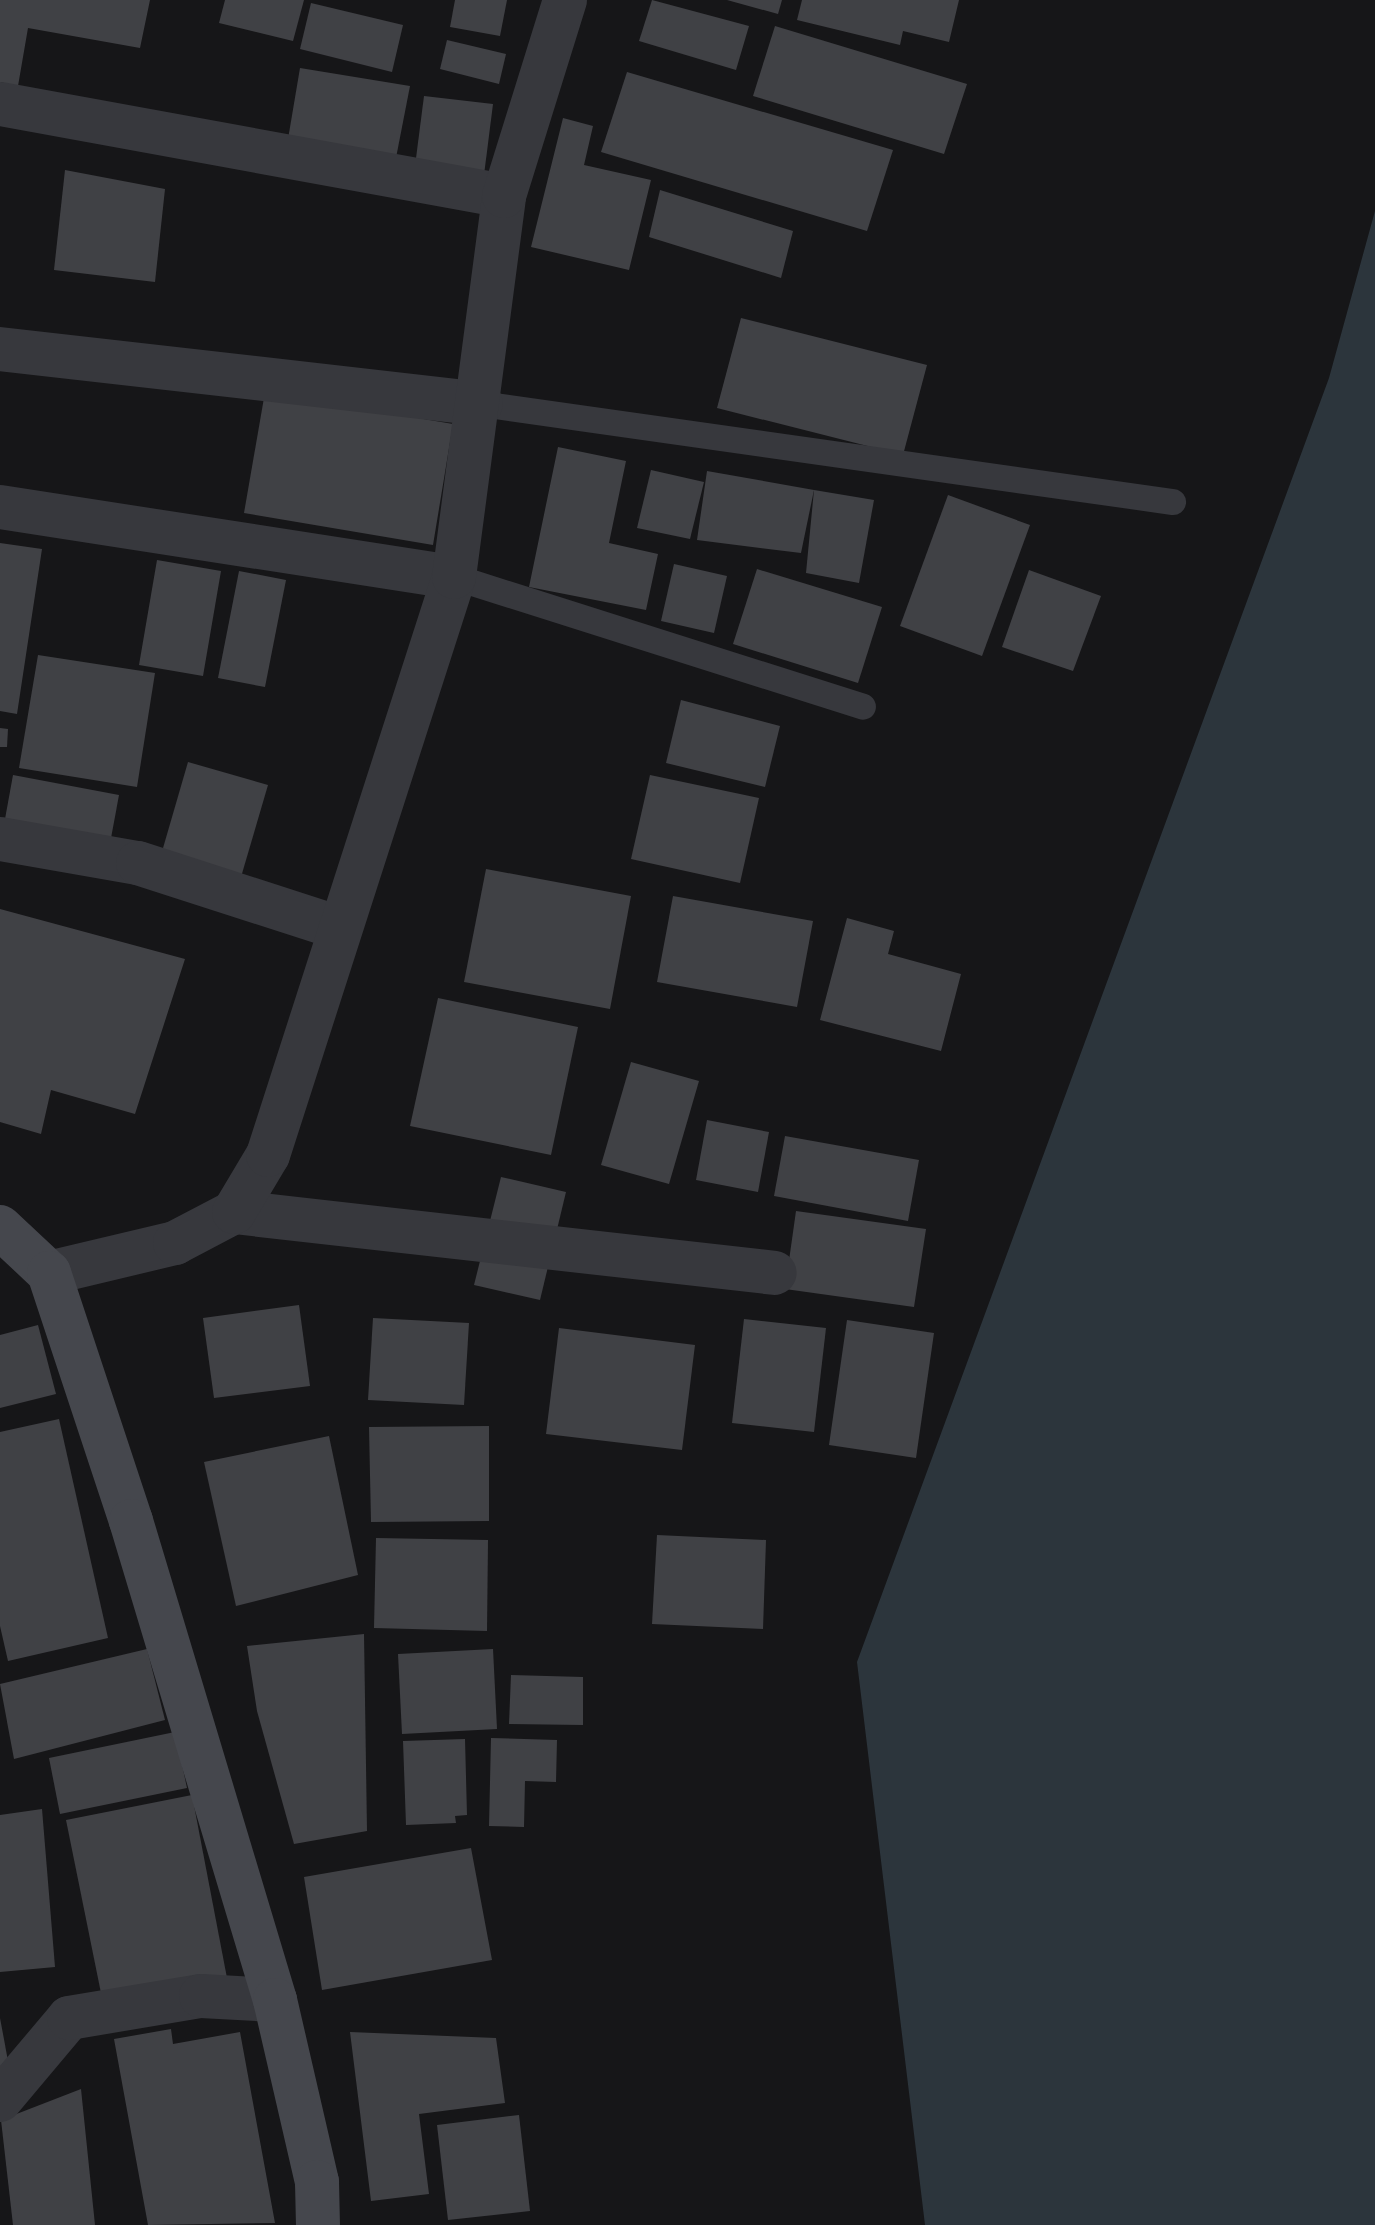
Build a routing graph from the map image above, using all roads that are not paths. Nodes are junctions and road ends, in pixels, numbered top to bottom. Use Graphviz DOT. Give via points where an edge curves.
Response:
graph roads {
  1 [pos="565,0"];
  2 [pos="0,104"];
  3 [pos="504,196"];
  4 [pos="0,349"];
  5 [pos="481,404"];
  6 [pos="1173,502"];
  7 [pos="0,507"];
  8 [pos="454,577"];
  9 [pos="863,707"];
  10 [pos="0,839"];
  11 [pos="336,927"];
  12 [pos="234,1212"];
  13 [pos="0,1227"];
  14 [pos="49,1273"];
  15 [pos="775,1273"];
  16 [pos="275,2000"];
  17 [pos="0,2100"];
  18 [pos="318,2225"];
  1 -- 3 [label="street"];
  2 -- 3 [label="street"];
  3 -- 5 [label="street" via="489,275"];
  4 -- 5 [label="street"];
  5 -- 6 [label="lane"];
  5 -- 8 [label="street"];
  7 -- 8 [label="street"];
  8 -- 9 [label="lane"];
  8 -- 11 [label="street"];
  10 -- 11 [label="street" via="138,863"];
  11 -- 12 [label="street" via="268,1155"];
  12 -- 14 [label="street" via="175,1243"];
  12 -- 15 [label="street"];
  13 -- 14 [label="street"];
  14 -- 16 [label="street"];
  16 -- 17 [label="street" via="201,1996 69,2018"];
  16 -- 18 [label="street" via="317,2182"];
}
